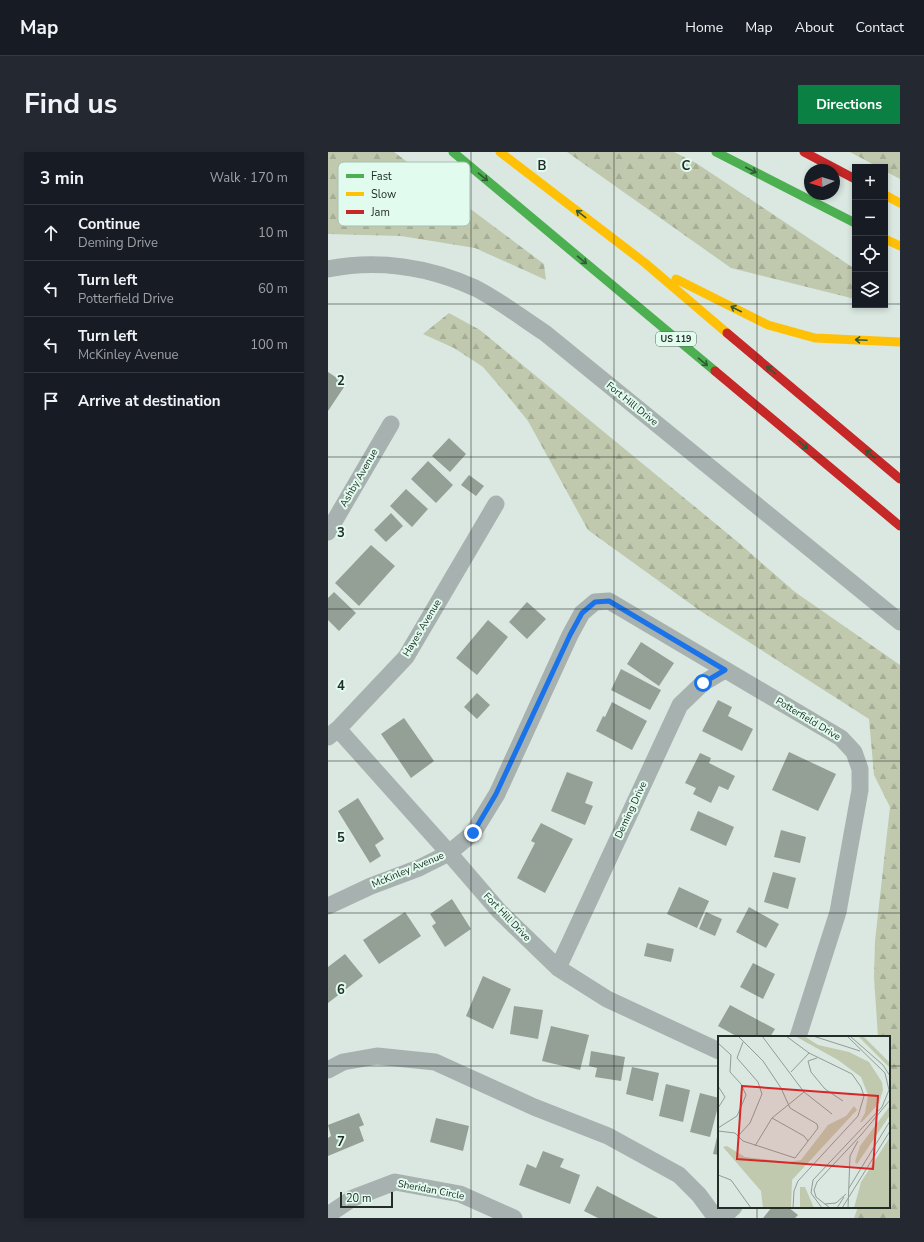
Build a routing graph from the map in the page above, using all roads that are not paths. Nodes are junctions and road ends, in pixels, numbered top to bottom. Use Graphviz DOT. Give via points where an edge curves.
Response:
graph roads {
  1 [pos="453,152"];
  2 [pos="500,152"];
  3 [pos="716,152"];
  4 [pos="804,152"];
  5 [pos="465,162"];
  6 [pos="470,166"];
  7 [pos="852,177"];
  8 [pos="888,197"];
  9 [pos="900,203"];
  10 [pos="852,221"];
  11 [pos="888,240"];
  12 [pos="900,246"];
  13 [pos="645,263"];
  14 [pos="328,269"];
  15 [pos="900,342"];
  16 [pos="391,424"];
  17 [pos="900,479"];
  18 [pos="496,504"];
  19 [pos="900,526"];
  20 [pos="328,532"];
  21 [pos="609,601"];
  22 [pos="900,622"];
  23 [pos="725,670"];
  24 [pos="333,733"];
  25 [pos="449,853"];
  26 [pos="328,906"];
  27 [pos="558,968"];
  28 [pos="798,1036"];
  29 [pos="718,1050"];
  30 [pos="328,1070"];
  31 [pos="733,1208"];
  32 [pos="328,1215"];
  33 [pos="514,1218"];
  34 [pos="716,1218"];
  35 [pos="722,1218"];
  1 -- 5 [label="main road, US 119, one-way"];
  13 -- 2 [label="main road, one-way"];
  3 -- 10 [label="main road, one-way"];
  4 -- 7 [label="main road"];
  6 -- 19 [label="main road, US 119, one-way"];
  8 -- 9 [label="main road"];
  11 -- 12 [label="main road"];
  15 -- 13 [label="main road, one-way" via="816,338 768,325"];
  17 -- 13 [label="main road, one-way"];
  14 -- 22 [label="street, Fort Hill Drive" via="378,264 406,267 448,278 498,301 545,333"];
  16 -- 20 [label="street, Ashby Avenue"];
  18 -- 24 [label="street, Hayes Avenue" via="406,657"];
  21 -- 23 [label="street, Potterfield Drive"];
  21 -- 25 [label="street, McKinley Avenue" via="595,602 582,613 496,794 473,833"];
  23 -- 27 [label="street, Deming Drive" via="703,683 680,705"];
  23 -- 28 [label="street, Potterfield Drive" via="841,738 854,752 860,769 860,790 838,912"];
  24 -- 25 [label="street, Fort Hill Drive"];
  25 -- 26 [label="street, McKinley Avenue"];
  25 -- 27 [label="street, Fort Hill Drive" via="499,911"];
  27 -- 29 [label="street, Fort Hill Drive" via="607,998"];
  30 -- 34 [label="street" via="343,1062 377,1056 435,1062 534,1107 608,1136 679,1175 699,1195"];
  31 -- 35 [label="street"];
  32 -- 33 [label="street, Sheridan Circle" via="353,1198 395,1182 460,1194"];
}
